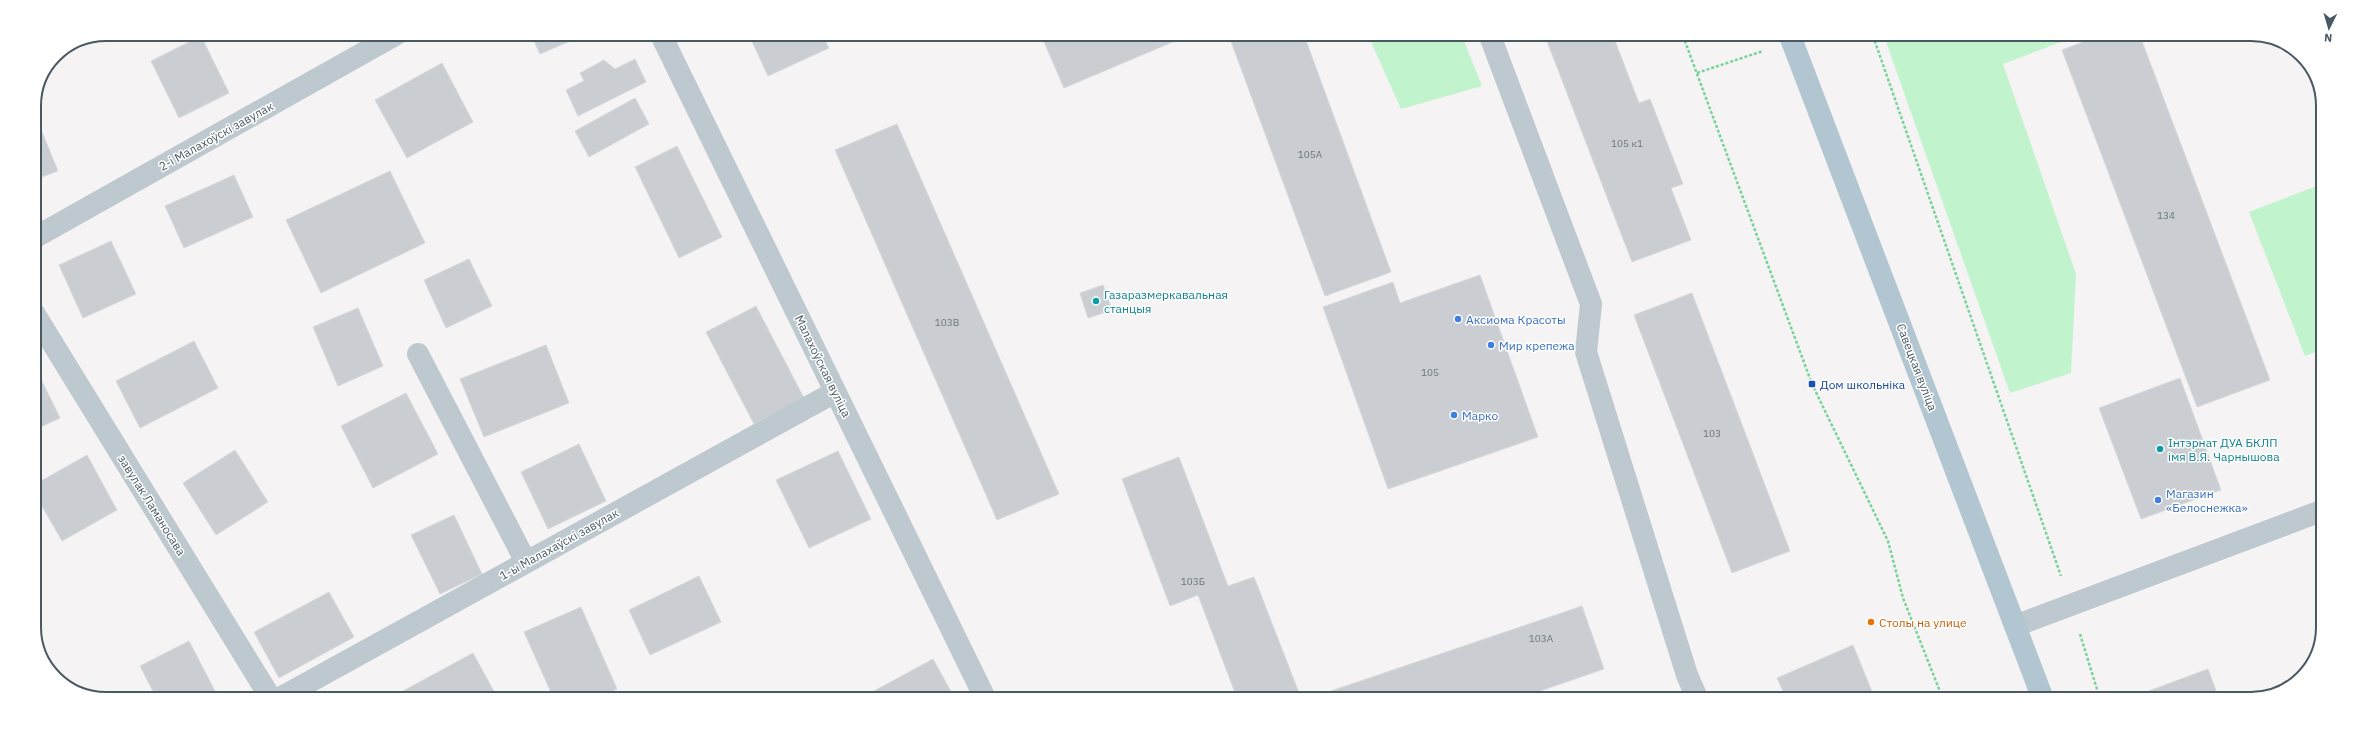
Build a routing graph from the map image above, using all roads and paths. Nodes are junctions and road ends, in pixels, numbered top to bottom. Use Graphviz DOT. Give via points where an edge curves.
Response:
graph roads {
  1 [pos="386,41"];
  2 [pos="664,41"];
  3 [pos="1492,41"];
  4 [pos="1685,41"];
  5 [pos="1783,41"];
  6 [pos="1792,41"];
  7 [pos="1875,41"];
  8 [pos="1697,73"];
  9 [pos="41,234"];
  10 [pos="41,324"];
  11 [pos="418,354"];
  12 [pos="836,392"];
  13 [pos="2316,514"];
  14 [pos="526,562"];
  15 [pos="2071,606"];
  16 [pos="2015,626"];
  17 [pos="267,692"];
  18 [pos="291,692"];
  19 [pos="982,692"];
  20 [pos="1694,692"];
  21 [pos="1940,692"];
  22 [pos="2040,692"];
  23 [pos="2098,692"];
  1 -- 9 [label="street, 2-і Малахоўскі завулак"];
  2 -- 12 [label="street, Малахоўская вуліца"];
  3 -- 20 [label="street" via="1591,304 1586,352"];
  4 -- 8 [label="path"];
  5 -- 8 [label="path"];
  6 -- 16 [label="main road, Савецкая вуліца"];
  7 -- 15 [label="path"];
  8 -- 21 [label="path" via="1812,384 1888,541 1903,598"];
  10 -- 17 [label="street, завулак Ламаносава"];
  11 -- 14 [label="street"];
  12 -- 14 [label="street, 1-ы Малахаўскі завулак"];
  12 -- 19 [label="street, Малахоўская вуліца"];
  13 -- 15 [label="street"];
  14 -- 18 [label="street, 1-ы Малахаўскі завулак"];
  15 -- 16 [label="street"];
  15 -- 23 [label="path"];
  16 -- 22 [label="main road, Савецкая вуліца"];
}
